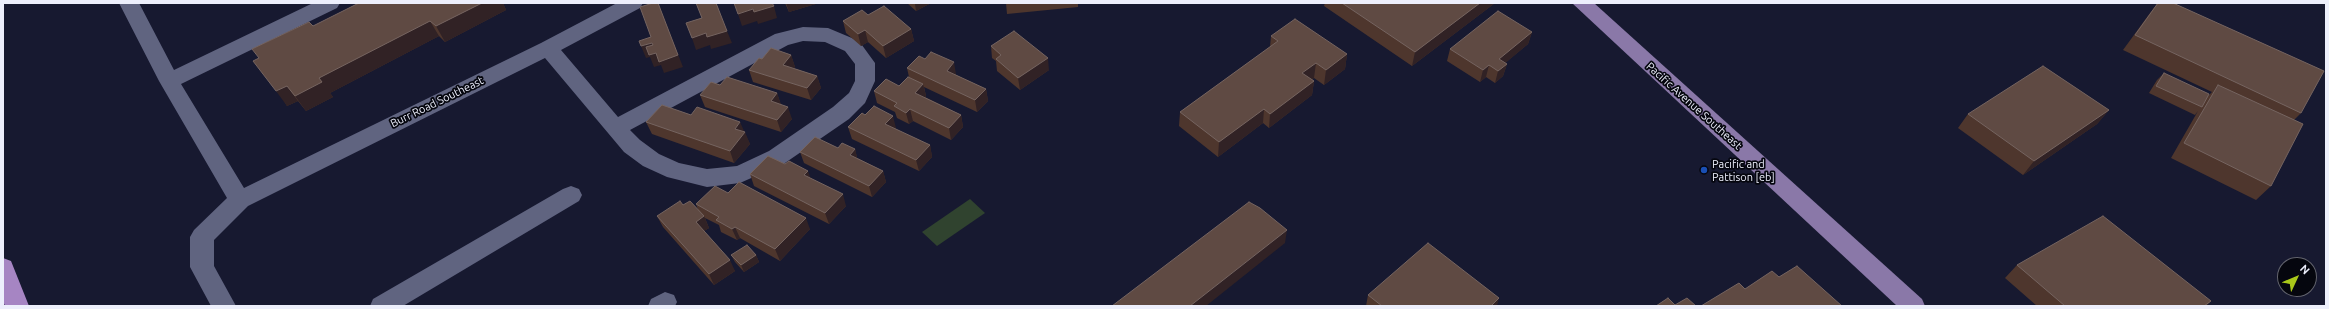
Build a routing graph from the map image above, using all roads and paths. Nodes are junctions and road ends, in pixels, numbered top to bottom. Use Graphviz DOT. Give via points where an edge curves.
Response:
graph roads {
  1 [pos="129,3"];
  2 [pos="330,3"];
  3 [pos="633,3"];
  4 [pos="1582,3"];
  5 [pos="548,48"];
  6 [pos="169,81"];
  7 [pos="616,128"];
  8 [pos="572,194"];
  9 [pos="240,200"];
  10 [pos="3,268"];
  11 [pos="17,306"];
  12 [pos="224,306"];
  13 [pos="382,306"];
  14 [pos="1913,306"];
  1 -- 6 [label="street"];
  2 -- 6 [label="street"];
  3 -- 5 [label="street, Burr Road Southeast"];
  4 -- 14 [label="main road, Pacific Avenue Southeast"];
  5 -- 7 [label="street"];
  5 -- 9 [label="street, Burr Road Southeast"];
  6 -- 9 [label="street"];
  7 -- 7 [label="street" via="632,146 651,160 675,171 707,178 740,174 777,157 850,106 858,97 865,81 865,63 852,46 828,35 803,34 782,39"];
  8 -- 13 [label="street"];
  9 -- 12 [label="street, Burr Road Southeast" via="202,238 202,267"];
  10 -- 11 [label="highway"];
}
